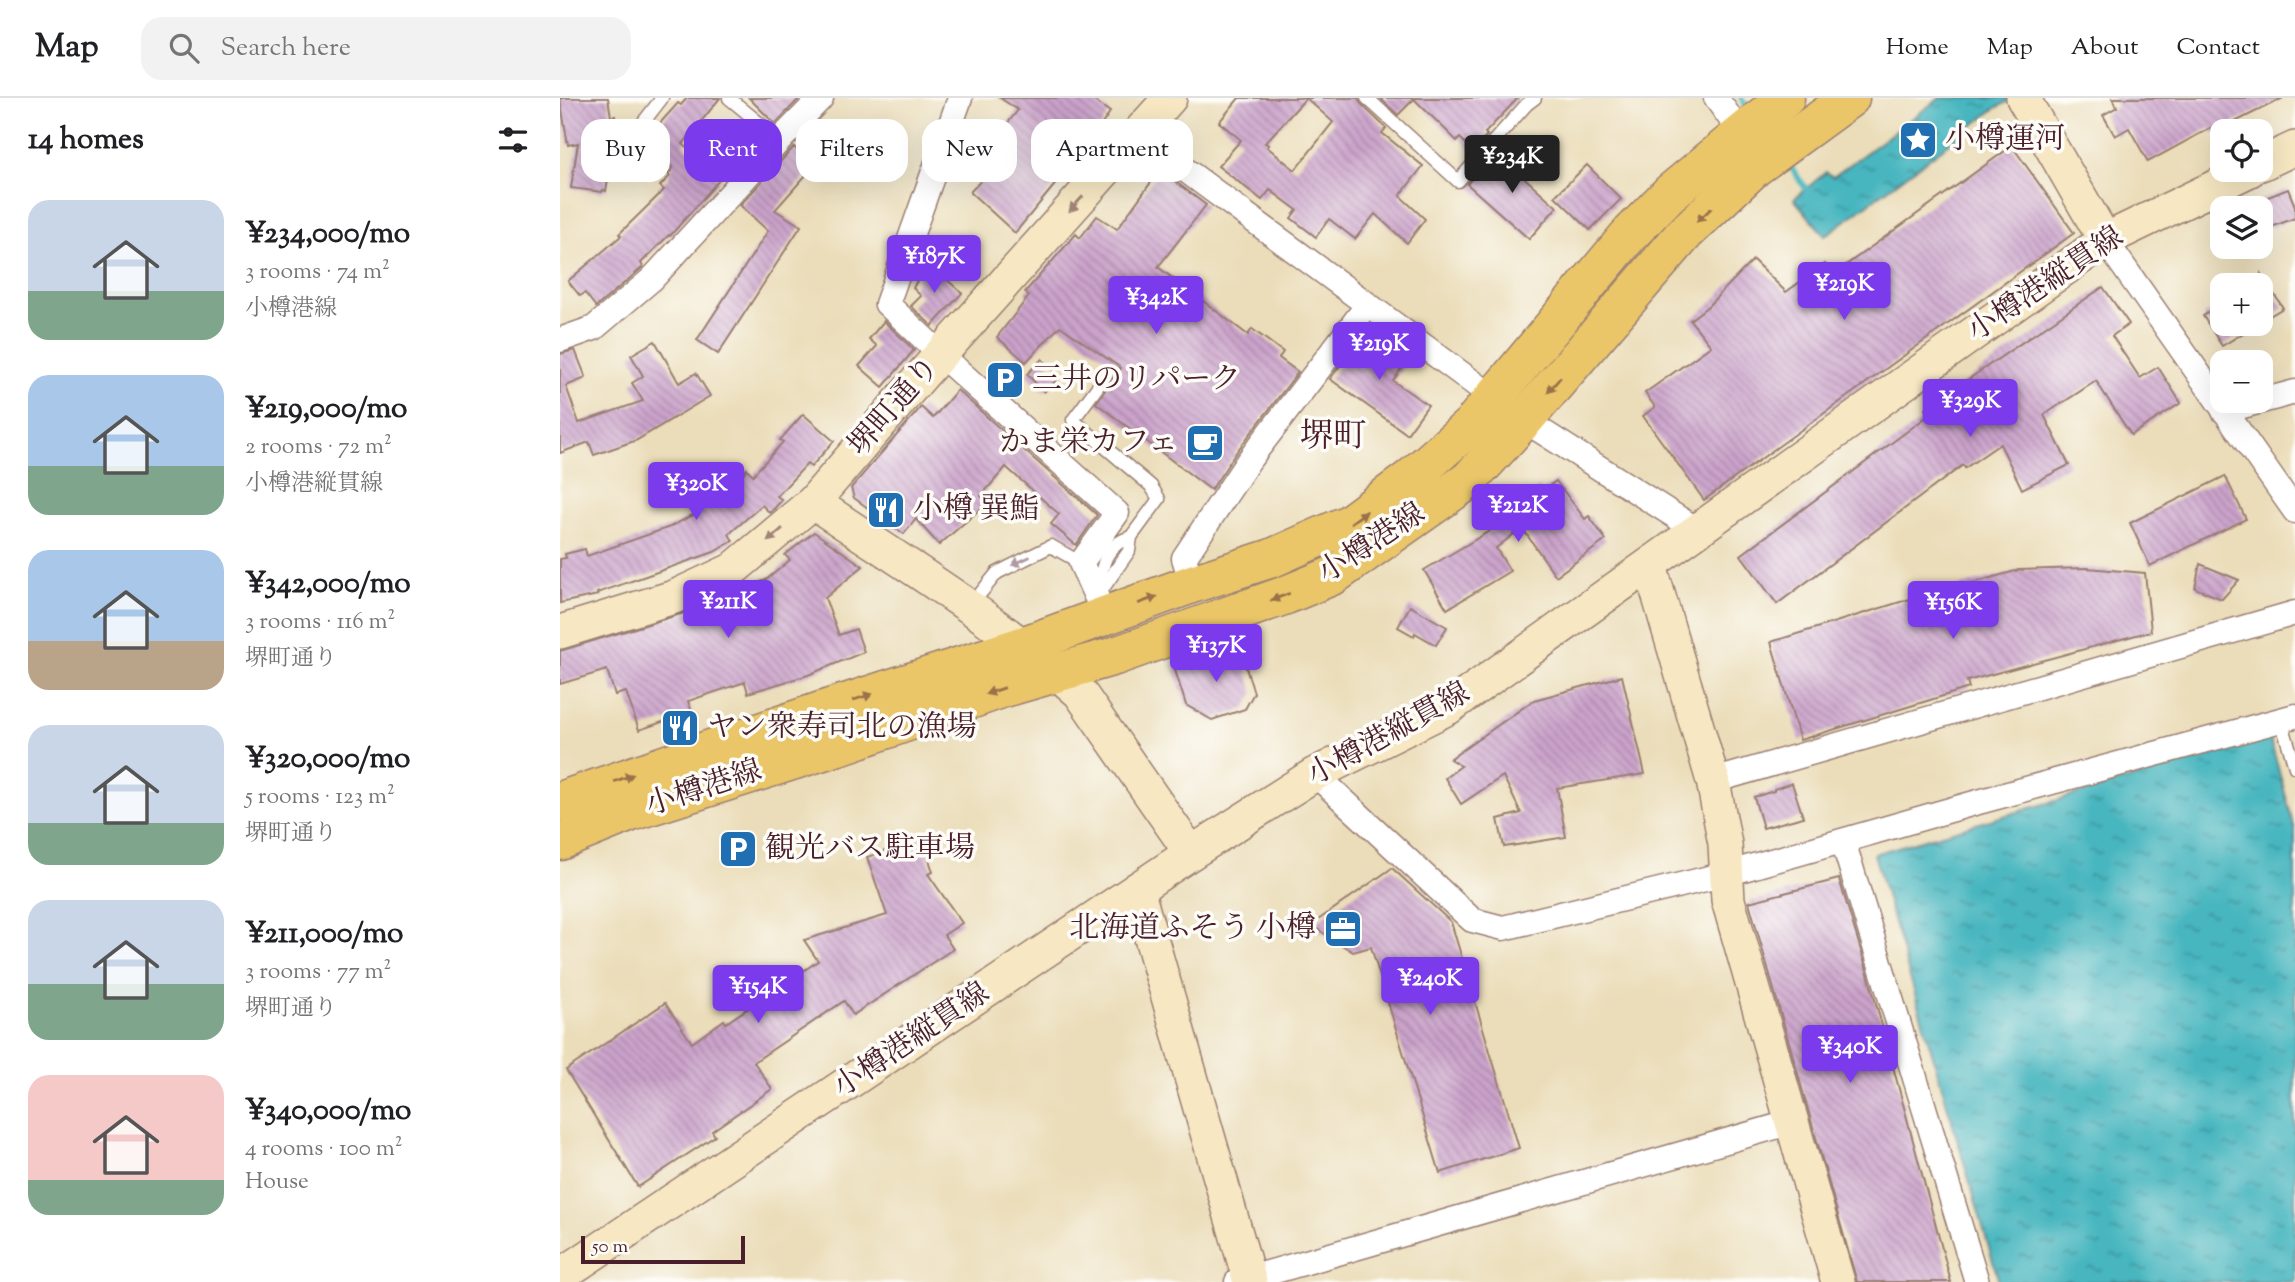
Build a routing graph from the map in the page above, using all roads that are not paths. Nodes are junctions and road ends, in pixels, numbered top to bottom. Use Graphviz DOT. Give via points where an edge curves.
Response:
graph roads {
  1 [pos="662,98"];
  2 [pos="729,98"];
  3 [pos="821,98"];
  4 [pos="960,98"];
  5 [pos="1170,98"];
  6 [pos="1367,98"];
  7 [pos="1716,98"];
  8 [pos="1850,98"];
  9 [pos="2023,98"];
  10 [pos="1528,100"];
  11 [pos="1774,101"];
  12 [pos="646,119"];
  13 [pos="754,119"];
  14 [pos="1152,119"];
  15 [pos="1741,133"];
  16 [pos="782,138"];
  17 [pos="2295,148"];
  18 [pos="2273,158"];
  19 [pos="1193,176"];
  20 [pos="741,182"];
  21 [pos="1096,182"];
  22 [pos="2225,182"];
  23 [pos="2105,240"];
  24 [pos="1367,306"];
  25 [pos="560,340"];
  26 [pos="940,355"];
  27 [pos="1107,374"];
  28 [pos="2210,391"];
  29 [pos="2295,392"];
  30 [pos="2273,398"];
  31 [pos="1510,409"];
  32 [pos="2225,413"];
  33 [pos="813,502"];
  34 [pos="2295,511"];
  35 [pos="1697,530"];
  36 [pos="1081,563"];
  37 [pos="1650,566"];
  38 [pos="1192,584"];
  39 [pos="970,606"];
  40 [pos="1101,606"];
  41 [pos="2295,613"];
  42 [pos="560,632"];
  43 [pos="1023,646"];
  44 [pos="1058,673"];
  45 [pos="2288,718"];
  46 [pos="2295,767"];
  47 [pos="1315,775"];
  48 [pos="1713,781"];
  49 [pos="560,801"];
  50 [pos="560,841"];
  51 [pos="1843,841"];
  52 [pos="1191,853"];
  53 [pos="1727,874"];
  54 [pos="1138,889"];
  55 [pos="1792,1122"];
  56 [pos="560,1276"];
  57 [pos="1246,1281"];
  58 [pos="1838,1282"];
  59 [pos="1977,1282"];
  1 -- 12 [label="lane"];
  2 -- 13 [label="lane"];
  3 -- 16 [label="street"];
  4 -- 26 [label="street" via="887,304"];
  5 -- 14 [label="street, 堺町通り"];
  6 -- 10 [label="lane" via="1458,181"];
  7 -- 15 [label="street"];
  8 -- 31 [label="main road, 小樽港線, one-way" via="1754,168"];
  9 -- 23 [label="street"];
  11 -- 15 [label="main road, 小樽港線"];
  15 -- 31 [label="main road, 小樽港線" via="1628,236"];
  17 -- 18 [label="street"];
  19 -- 24 [label="street"];
  20 -- 25 [label="street" via="652,279 594,328"];
  21 -- 26 [label="street, 堺町通り, one-way"];
  22 -- 23 [label="street, 小樽港縦貫線"];
  23 -- 28 [label="street"];
  23 -- 35 [label="street, 小樽港縦貫線"];
  24 -- 31 [label="street"];
  24 -- 38 [label="street" via="1249,460 1184,558"];
  26 -- 33 [label="street, 堺町通り"];
  26 -- 36 [label="street" via="1117,513"];
  27 -- 40 [label="lane" via="1073,420 1152,486 1159,499 1131,537 1118,541 1103,562"];
  29 -- 30 [label="street"];
  31 -- 35 [label="street"];
  38 -- 31 [label="main road, 小樽港線, one-way" via="1272,558 1349,524 1471,425"];
  31 -- 44 [label="main road, 小樽港線, one-way" via="1469,480 1334,575"];
  32 -- 34 [label="street"];
  33 -- 39 [label="street"];
  33 -- 42 [label="street, 堺町通り, one-way" via="732,570 674,597"];
  35 -- 37 [label="street, 小樽港縦貫線"];
  36 -- 39 [label="lane, one-way" via="1051,546 996,573"];
  36 -- 40 [label="street"];
  37 -- 47 [label="street, 小樽港縦貫線" via="1448,708"];
  37 -- 48 [label="street"];
  40 -- 38 [label="main road, 小樽港線, one-way"];
  39 -- 43 [label="street"];
  40 -- 43 [label="main road, 小樽港線"];
  41 -- 48 [label="street"];
  43 -- 44 [label="street"];
  49 -- 43 [label="main road, 小樽港線, one-way"];
  44 -- 50 [label="main road, 小樽港線, one-way" via="631,812"];
  44 -- 52 [label="street" via="1080,692"];
  45 -- 46 [label="lane"];
  45 -- 51 [label="street"];
  47 -- 52 [label="street, 小樽港縦貫線"];
  47 -- 53 [label="street" via="1472,920 1503,928"];
  48 -- 53 [label="street"];
  51 -- 53 [label="street"];
  51 -- 59 [label="street"];
  52 -- 54 [label="street, 小樽港縦貫線"];
  53 -- 55 [label="street" via="1728,900"];
  54 -- 56 [label="street, 小樽港縦貫線"];
  54 -- 57 [label="street"];
  55 -- 57 [label="street"];
  55 -- 58 [label="street"];
}
